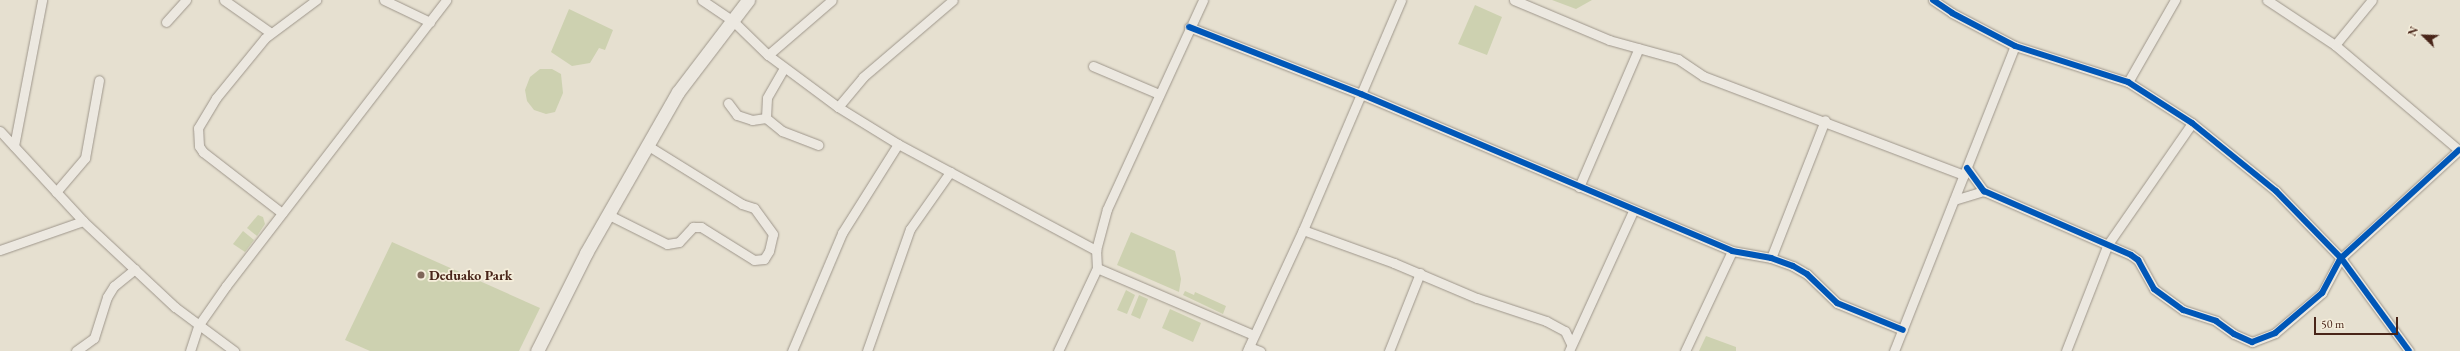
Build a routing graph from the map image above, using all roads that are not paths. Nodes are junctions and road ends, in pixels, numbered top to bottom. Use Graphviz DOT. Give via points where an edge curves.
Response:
graph roads {
  1 [pos="42,0"];
  2 [pos="186,0"];
  3 [pos="224,0"];
  4 [pos="316,0"];
  5 [pos="384,0"];
  6 [pos="446,0"];
  7 [pos="702,0"];
  8 [pos="748,0"];
  9 [pos="832,0"];
  10 [pos="953,0"];
  11 [pos="1202,0"];
  12 [pos="1401,0"];
  13 [pos="1514,0"];
  14 [pos="1933,0"];
  15 [pos="2175,0"];
  16 [pos="2267,0"];
  17 [pos="2372,0"];
  18 [pos="733,21"];
  19 [pos="166,22"];
  20 [pos="430,22"];
  21 [pos="1189,28"];
  22 [pos="271,34"];
  23 [pos="2335,45"];
  24 [pos="2015,46"];
  25 [pos="1638,48"];
  26 [pos="768,55"];
  27 [pos="1093,66"];
  28 [pos="784,68"];
  29 [pos="99,80"];
  30 [pos="2128,82"];
  31 [pos="1159,94"];
  32 [pos="1361,94"];
  33 [pos="728,103"];
  34 [pos="838,107"];
  35 [pos="766,118"];
  36 [pos="1825,120"];
  37 [pos="2192,123"];
  38 [pos="0,131"];
  39 [pos="898,144"];
  40 [pos="818,145"];
  41 [pos="14,146"];
  42 [pos="647,146"];
  43 [pos="2460,151"];
  44 [pos="1966,171"];
  45 [pos="950,172"];
  46 [pos="1579,187"];
  47 [pos="1984,190"];
  48 [pos="56,192"];
  49 [pos="1954,200"];
  50 [pos="1633,211"];
  51 [pos="282,213"];
  52 [pos="607,214"];
  53 [pos="83,220"];
  54 [pos="1303,230"];
  55 [pos="2108,244"];
  56 [pos="0,250"];
  57 [pos="1096,250"];
  58 [pos="1732,251"];
  59 [pos="1771,258"];
  60 [pos="2341,258"];
  61 [pos="1097,268"];
  62 [pos="134,269"];
  63 [pos="1420,273"];
  64 [pos="198,326"];
  65 [pos="1903,330"];
  66 [pos="1253,335"];
  67 [pos="1570,347"];
  68 [pos="1248,349"];
  69 [pos="76,351"];
  70 [pos="190,351"];
  71 [pos="234,351"];
  72 [pos="537,351"];
  73 [pos="792,351"];
  74 [pos="867,351"];
  75 [pos="1058,351"];
  76 [pos="1260,351"];
  77 [pos="1389,351"];
  78 [pos="1685,351"];
  79 [pos="1894,351"];
  80 [pos="2066,351"];
  81 [pos="2409,351"];
  1 -- 41 [label="street"];
  2 -- 19 [label="street"];
  3 -- 22 [label="street"];
  4 -- 22 [label="street"];
  5 -- 20 [label="street"];
  6 -- 20 [label="street"];
  7 -- 18 [label="street"];
  8 -- 18 [label="street"];
  9 -- 26 [label="street"];
  10 -- 34 [label="street" via="863,77"];
  11 -- 21 [label="street"];
  12 -- 32 [label="street"];
  13 -- 25 [label="street" via="1609,40"];
  14 -- 24 [label="street" via="1952,13"];
  15 -- 30 [label="street"];
  16 -- 23 [label="street"];
  17 -- 23 [label="street"];
  18 -- 26 [label="street"];
  18 -- 42 [label="street" via="697,65"];
  20 -- 51 [label="street"];
  21 -- 31 [label="street"];
  21 -- 32 [label="street"];
  22 -- 51 [label="street" via="246,60 216,98 198,128 198,139 203,152"];
  23 -- 43 [label="street"];
  24 -- 30 [label="street"];
  24 -- 44 [label="street"];
  25 -- 36 [label="street" via="1678,59 1703,76"];
  25 -- 46 [label="street"];
  26 -- 28 [label="street"];
  27 -- 31 [label="street"];
  28 -- 34 [label="street"];
  28 -- 35 [label="street" via="767,98"];
  29 -- 48 [label="street" via="86,158"];
  30 -- 37 [label="street"];
  31 -- 57 [label="street" via="1108,209"];
  32 -- 46 [label="street"];
  32 -- 54 [label="street"];
  33 -- 35 [label="street" via="737,115 752,120"];
  34 -- 39 [label="street"];
  35 -- 40 [label="street" via="782,131"];
  36 -- 44 [label="street"];
  36 -- 59 [label="street"];
  37 -- 55 [label="street"];
  37 -- 60 [label="street" via="2276,191"];
  38 -- 41 [label="street"];
  39 -- 45 [label="street"];
  39 -- 73 [label="street" via="842,233"];
  41 -- 48 [label="street"];
  42 -- 52 [label="street"];
  42 -- 52 [label="street" via="742,204 754,208 773,234 769,252 764,259 756,261 701,227 693,227 678,242 667,244"];
  43 -- 60 [label="street"];
  44 -- 47 [label="street"];
  44 -- 49 [label="street"];
  45 -- 57 [label="street"];
  45 -- 74 [label="street" via="910,230"];
  46 -- 50 [label="street"];
  47 -- 49 [label="street"];
  47 -- 55 [label="street"];
  48 -- 53 [label="street"];
  49 -- 65 [label="street"];
  50 -- 58 [label="street"];
  50 -- 67 [label="street"];
  51 -- 64 [label="street"];
  52 -- 72 [label="street"];
  53 -- 56 [label="street"];
  53 -- 62 [label="street"];
  54 -- 63 [label="street"];
  54 -- 66 [label="street"];
  55 -- 60 [label="street" via="2138,260 2154,289 2183,310 2216,321 2234,334 2252,342 2275,333 2322,293"];
  55 -- 80 [label="street"];
  57 -- 61 [label="street"];
  58 -- 59 [label="street"];
  58 -- 78 [label="street"];
  59 -- 65 [label="street" via="1807,274 1837,303"];
  60 -- 81 [label="street"];
  61 -- 66 [label="street"];
  61 -- 75 [label="street"];
  62 -- 64 [label="street"];
  62 -- 69 [label="street" via="114,286 107,297 94,338"];
  63 -- 67 [label="street" via="1478,298 1546,321 1564,331"];
  63 -- 77 [label="street"];
  64 -- 70 [label="street"];
  64 -- 71 [label="street"];
  65 -- 79 [label="street"];
  66 -- 68 [label="street"];
  68 -- 76 [label="street"];
}
